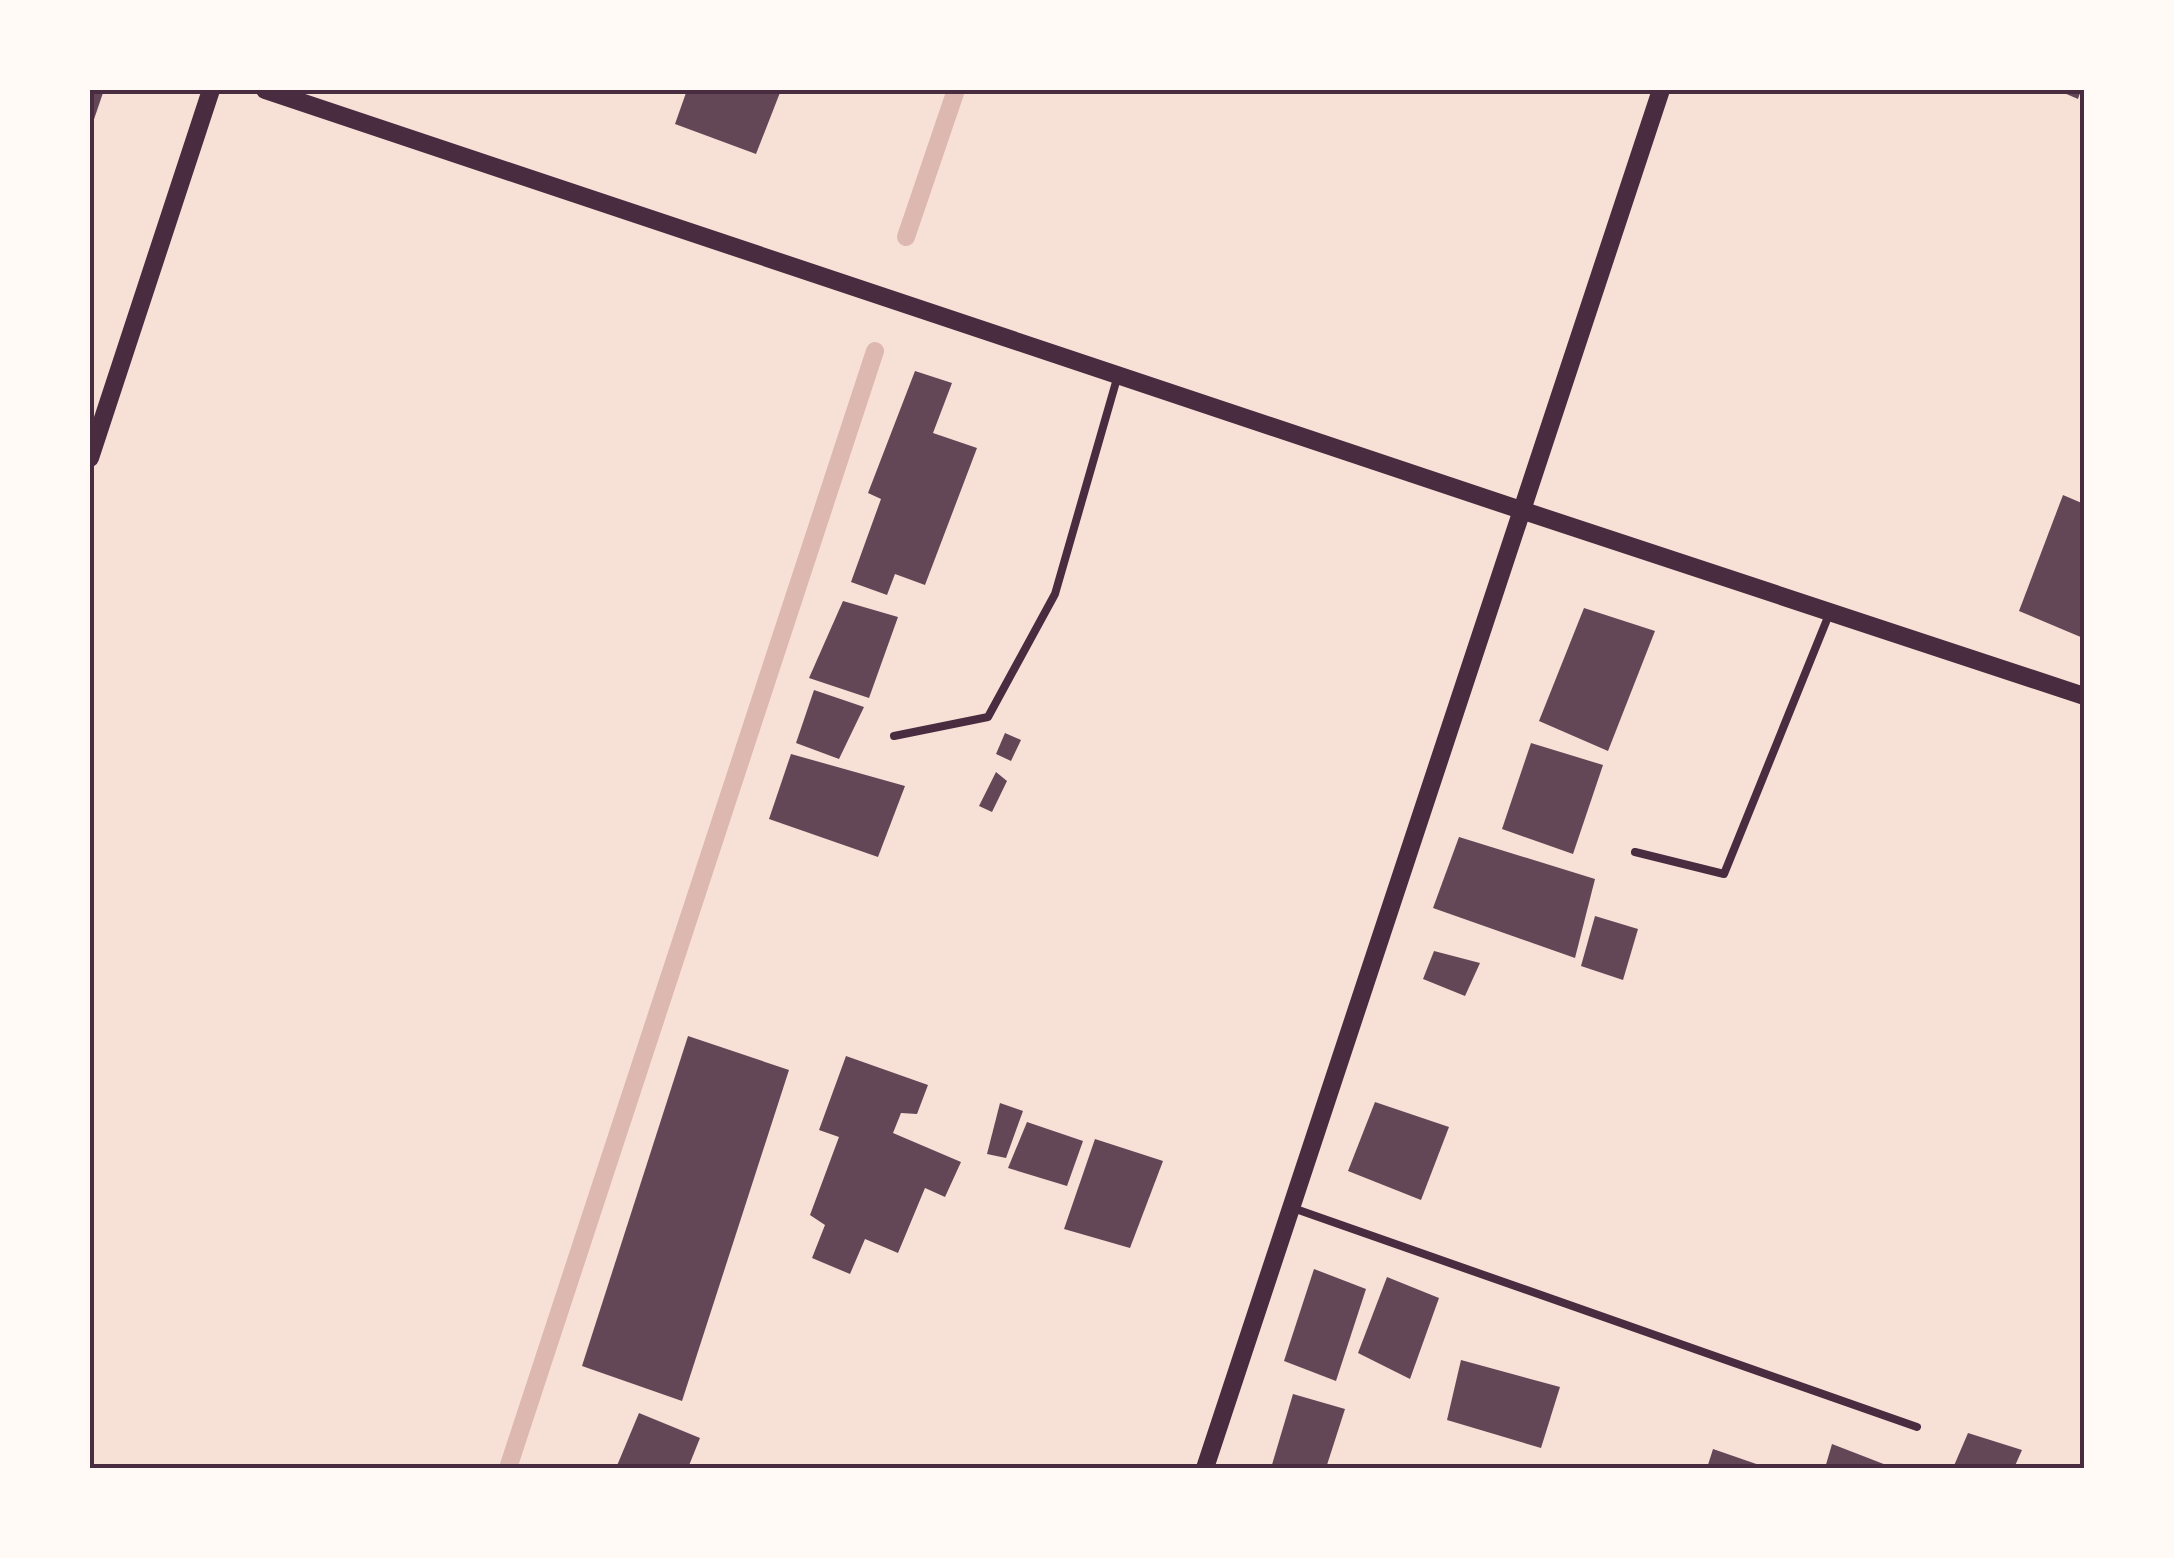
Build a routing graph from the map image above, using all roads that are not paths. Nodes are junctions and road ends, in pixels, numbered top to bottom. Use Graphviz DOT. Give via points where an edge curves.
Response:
graph roads {
  1 [pos="211,90"];
  2 [pos="265,90"];
  3 [pos="1660,90"];
  4 [pos="1118,375"];
  5 [pos="90,458"];
  6 [pos="1521,510"];
  7 [pos="1830,612"];
  8 [pos="2084,696"];
  9 [pos="894,736"];
  10 [pos="1635,852"];
  11 [pos="1290,1208"];
  12 [pos="1918,1427"];
  13 [pos="1205,1468"];
  1 -- 5 [label="street"];
  2 -- 4 [label="street"];
  3 -- 6 [label="street"];
  4 -- 6 [label="street"];
  4 -- 9 [label="lane" via="1055,594 988,717"];
  6 -- 7 [label="street"];
  6 -- 11 [label="street"];
  7 -- 8 [label="street"];
  7 -- 10 [label="lane" via="1724,874"];
  11 -- 12 [label="lane"];
  11 -- 13 [label="street"];
}
